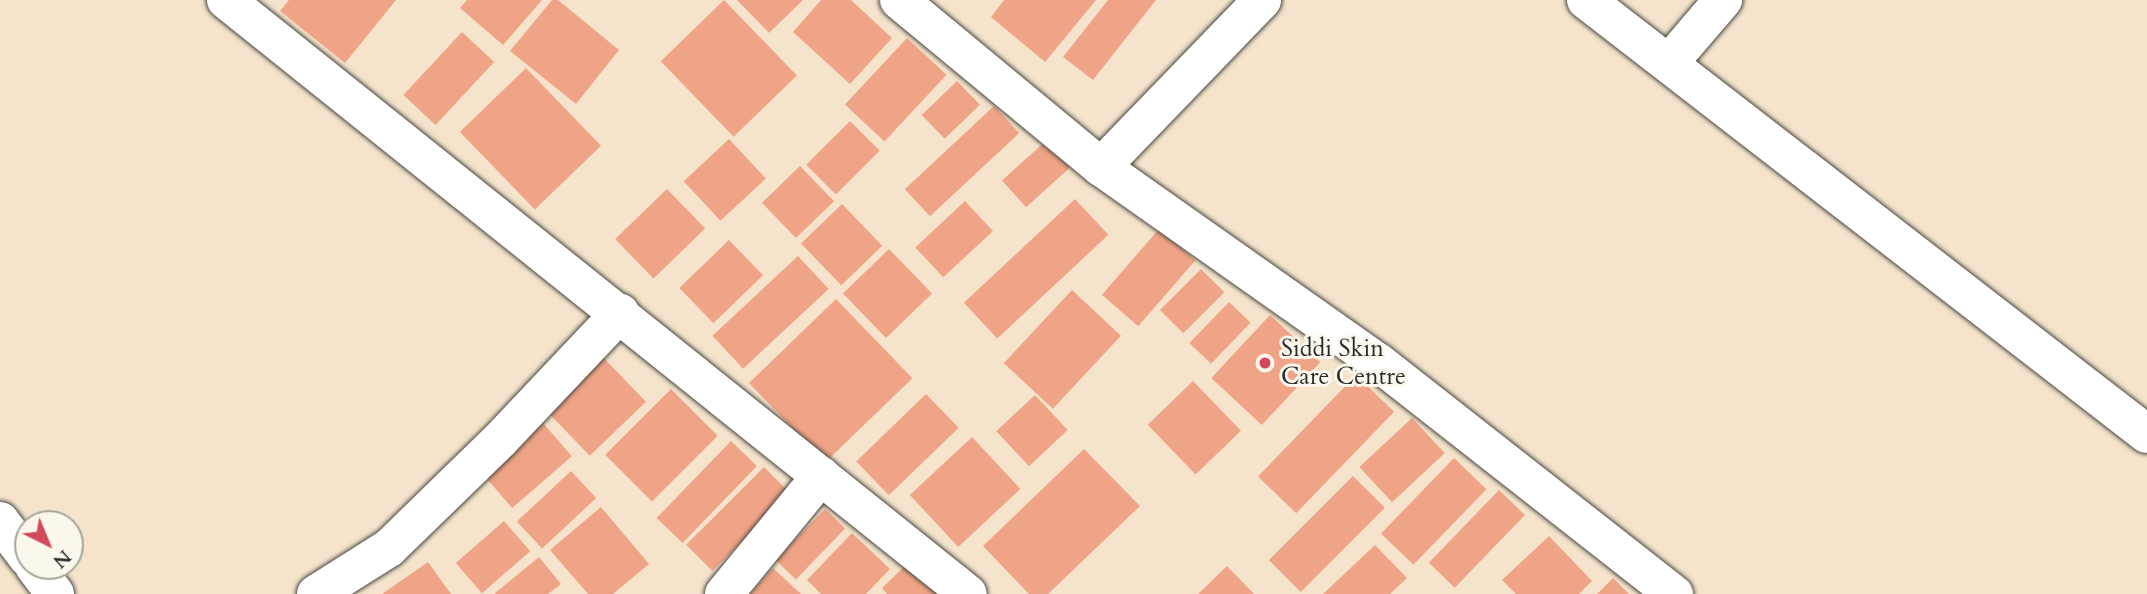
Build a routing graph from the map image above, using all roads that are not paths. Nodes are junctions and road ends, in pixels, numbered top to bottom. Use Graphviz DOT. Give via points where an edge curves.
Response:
graph roads {
  1 [pos="226,0"];
  2 [pos="898,0"];
  3 [pos="1262,0"];
  4 [pos="1586,0"];
  5 [pos="1723,0"];
  6 [pos="1670,62"];
  7 [pos="1101,167"];
  8 [pos="620,313"];
  9 [pos="2147,434"];
  10 [pos="821,476"];
  11 [pos="0,521"];
  12 [pos="14,540"];
  13 [pos="316,594"];
  14 [pos="723,594"];
  15 [pos="968,594"];
  16 [pos="1674,594"];
  1 -- 8 [label="street"];
  2 -- 7 [label="street"];
  3 -- 7 [label="street"];
  4 -- 6 [label="street"];
  5 -- 6 [label="street"];
  6 -- 9 [label="street"];
  7 -- 16 [label="street" via="1379,363"];
  8 -- 10 [label="street"];
  8 -- 13 [label="street" via="389,548"];
  10 -- 14 [label="street"];
  10 -- 15 [label="street"];
  11 -- 12 [label="street"];
}
